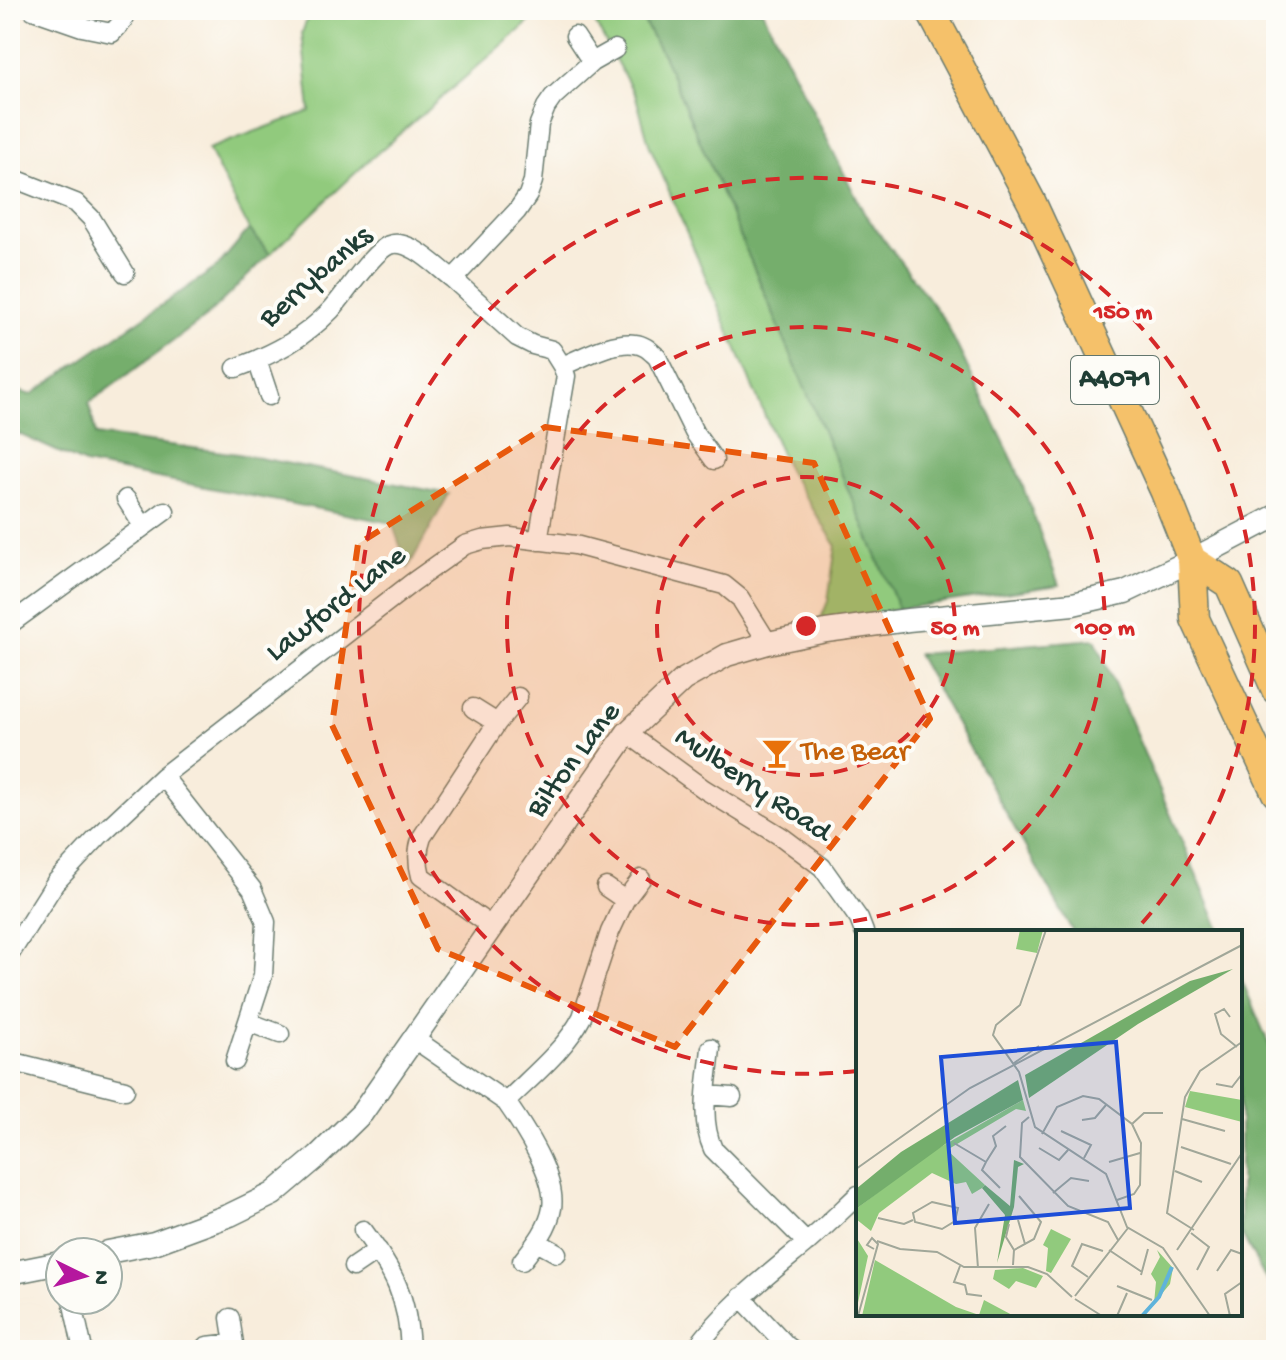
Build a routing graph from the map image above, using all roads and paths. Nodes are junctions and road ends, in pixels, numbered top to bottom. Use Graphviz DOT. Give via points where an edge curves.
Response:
graph roads {
  1 [pos="33,10"];
  2 [pos="128,10"];
  3 [pos="930,10"];
  4 [pos="575,36"];
  5 [pos="615,49"];
  6 [pos="592,62"];
  7 [pos="10,177"];
  8 [pos="125,273"];
  9 [pos="453,279"];
  10 [pos="257,360"];
  11 [pos="562,366"];
  12 [pos="236,368"];
  13 [pos="269,396"];
  14 [pos="714,460"];
  15 [pos="126,499"];
  16 [pos="165,511"];
  17 [pos="1276,516"];
  18 [pos="143,526"];
  19 [pos="538,541"];
  20 [pos="1192,560"];
  21 [pos="10,624"];
  22 [pos="768,643"];
  23 [pos="1276,690"];
  24 [pos="518,697"];
  25 [pos="473,708"];
  26 [pos="497,723"];
  27 [pos="627,733"];
  28 [pos="163,776"];
  29 [pos="1276,793"];
  30 [pos="641,879"];
  31 [pos="606,887"];
  32 [pos="625,900"];
  33 [pos="491,926"];
  34 [pos="863,930"];
  35 [pos="10,954"];
  36 [pos="248,1022"];
  37 [pos="280,1034"];
  38 [pos="413,1038"];
  39 [pos="711,1048"];
  40 [pos="10,1061"];
  41 [pos="235,1061"];
  42 [pos="125,1090"];
  43 [pos="707,1095"];
  44 [pos="732,1097"];
  45 [pos="506,1102"];
  46 [pos="856,1197"];
  47 [pos="363,1230"];
  48 [pos="537,1242"];
  49 [pos="807,1243"];
  50 [pos="124,1249"];
  51 [pos="378,1250"];
  52 [pos="557,1253"];
  53 [pos="522,1261"];
  54 [pos="44,1266"];
  55 [pos="353,1267"];
  56 [pos="10,1273"];
  57 [pos="741,1297"];
  58 [pos="76,1316"];
  59 [pos="230,1318"];
  60 [pos="207,1346"];
  61 [pos="234,1347"];
  62 [pos="83,1350"];
  63 [pos="410,1350"];
  64 [pos="695,1350"];
  65 [pos="793,1350"];
  1 -- 2 [label="street" via="112,33"];
  3 -- 20 [label="highway, A4071" via="1032,203"];
  4 -- 6 [label="street"];
  5 -- 6 [label="street"];
  6 -- 9 [label="street" via="546,107 528,195"];
  7 -- 8 [label="street" via="76,203"];
  9 -- 10 [label="street, Berrybanks" via="405,244 389,245 298,340"];
  9 -- 11 [label="street, Berrybanks" via="517,337 552,350"];
  10 -- 12 [label="street, Berrybanks"];
  10 -- 13 [label="street, Berrybanks"];
  11 -- 14 [label="street" via="614,345 647,347"];
  11 -- 19 [label="street" via="566,376"];
  15 -- 18 [label="street"];
  16 -- 18 [label="street"];
  17 -- 20 [label="street, Bilton Lane"];
  18 -- 21 [label="street"];
  19 -- 22 [label="street, Lawford Lane" via="575,545 724,585 740,598"];
  19 -- 28 [label="street, Lawford Lane" via="510,537 465,545"];
  20 -- 22 [label="street, Bilton Lane" via="1125,592 1073,604 908,620"];
  20 -- 23 [label="highway" via="1229,584"];
  20 -- 29 [label="highway, A4071" via="1195,619"];
  22 -- 27 [label="street, Bilton Lane" via="727,655 683,680"];
  24 -- 26 [label="street"];
  25 -- 26 [label="street"];
  26 -- 33 [label="street" via="422,837 418,855 421,876"];
  27 -- 33 [label="street, Bilton Lane"];
  27 -- 34 [label="street, Mulberry Road" via="822,867"];
  28 -- 35 [label="street, Lawford Lane" via="55,883"];
  28 -- 36 [label="street" via="252,889 266,922 263,975"];
  30 -- 32 [label="street"];
  31 -- 32 [label="street"];
  32 -- 45 [label="street" via="577,1026"];
  33 -- 38 [label="street, Bilton Lane"];
  36 -- 37 [label="street"];
  36 -- 41 [label="street"];
  38 -- 45 [label="street"];
  38 -- 50 [label="street, Bilton Lane" via="362,1113 273,1194 154,1243"];
  39 -- 43 [label="street"];
  40 -- 42 [label="street"];
  43 -- 44 [label="street"];
  43 -- 49 [label="street" via="706,1134 713,1149"];
  45 -- 48 [label="street" via="525,1128 553,1188 552,1208"];
  46 -- 49 [label="street"];
  47 -- 51 [label="street"];
  48 -- 52 [label="street"];
  48 -- 53 [label="street"];
  49 -- 57 [label="street"];
  51 -- 55 [label="street"];
  51 -- 63 [label="street" via="406,1309"];
  54 -- 56 [label="street"];
  57 -- 64 [label="street"];
  57 -- 65 [label="street"];
  58 -- 62 [label="street"];
  59 -- 61 [label="street"];
  60 -- 61 [label="street"];
}
